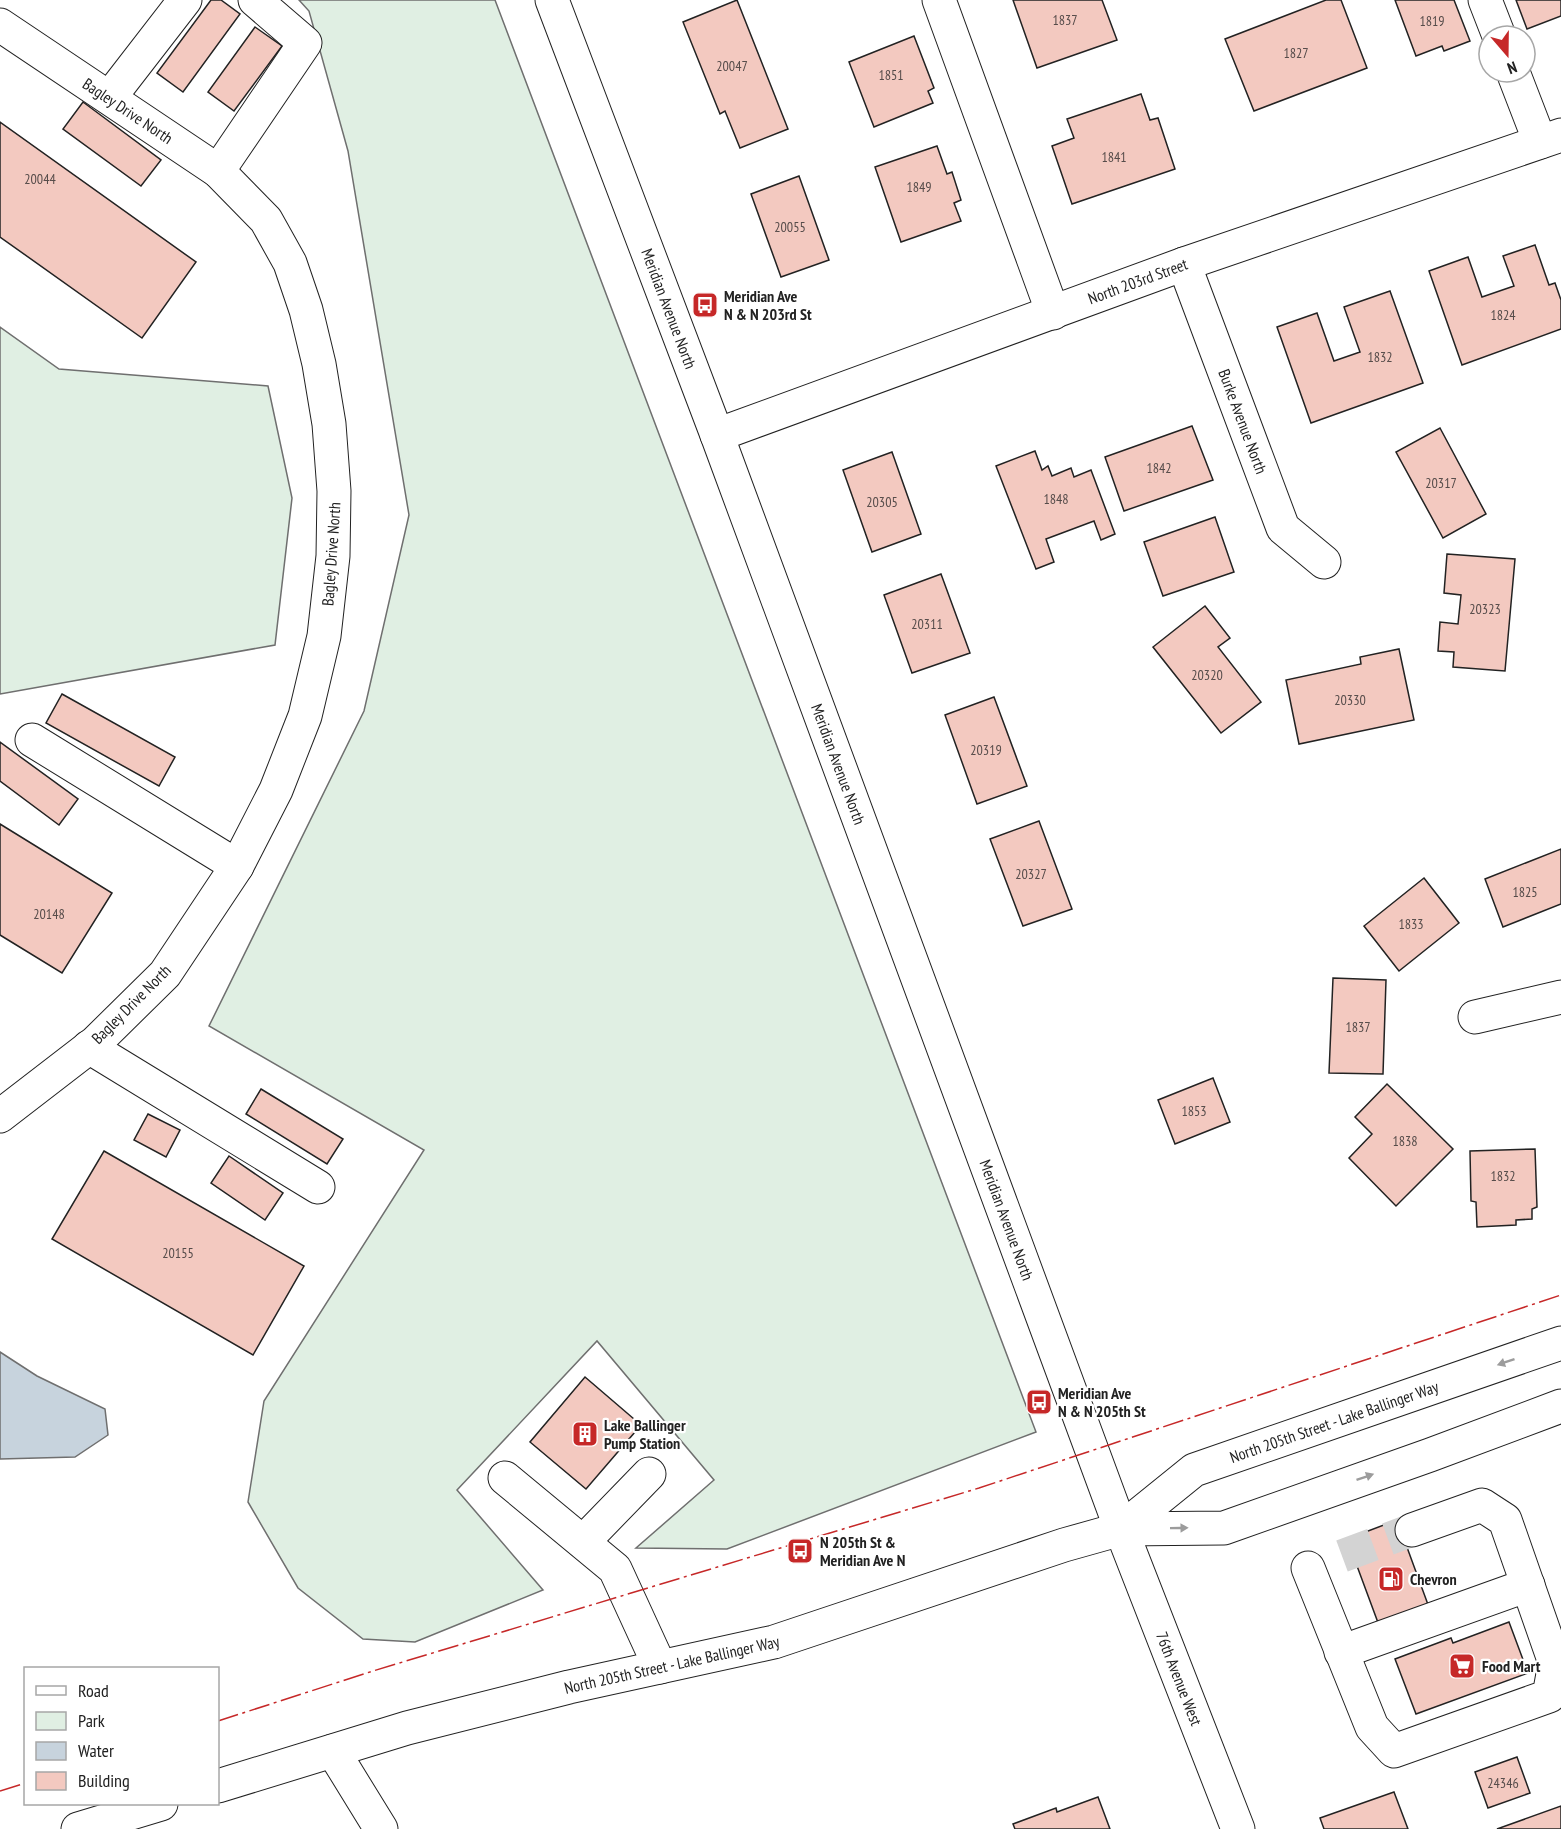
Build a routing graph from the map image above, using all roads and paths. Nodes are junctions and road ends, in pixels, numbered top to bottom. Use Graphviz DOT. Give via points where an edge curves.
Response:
graph roads {
  1 [pos="186,0"];
  2 [pos="255,0"];
  3 [pos="552,0"];
  4 [pos="939,0"];
  5 [pos="1485,0"];
  6 [pos="1494,24"];
  7 [pos="0,25"];
  8 [pos="1520,84"];
  9 [pos="110,97"];
  10 [pos="1551,139"];
  11 [pos="218,171"];
  12 [pos="1184,264"];
  13 [pos="1053,314"];
  14 [pos="717,435"];
  15 [pos="1324,562"];
  16 [pos="32,740"];
  17 [pos="237,866"];
  18 [pos="1561,997"];
  19 [pos="1475,1017"];
  20 [pos="88,1047"];
  21 [pos="0,1116"];
  22 [pos="318,1187"];
  23 [pos="1561,1343"];
  24 [pos="1561,1406"];
  25 [pos="648,1474"];
  26 [pos="505,1478"];
  27 [pos="1121,1529"];
  28 [pos="1412,1530"];
  29 [pos="582,1542"];
  30 [pos="1308,1568"];
  31 [pos="1528,1585"];
  32 [pos="1341,1652"];
  33 [pos="660,1667"];
  34 [pos="333,1751"];
  35 [pos="219,1786"];
  36 [pos="155,1805"];
  37 [pos="78,1829"];
  38 [pos="381,1829"];
  39 [pos="1238,1829"];
  1 -- 9 [label="street"];
  2 -- 11 [label="street" via="306,43"];
  3 -- 14 [label="street, Meridian Avenue North"];
  4 -- 13 [label="street"];
  5 -- 6 [label="street"];
  7 -- 9 [label="street, Bagley Drive North"];
  8 -- 10 [label="street"];
  9 -- 11 [label="street, Bagley Drive North"];
  10 -- 12 [label="street, North 203rd Street"];
  11 -- 17 [label="street, Bagley Drive North" via="266,220 290,263 319,364 334,490 333,556 324,636 305,716 276,790"];
  12 -- 13 [label="street, North 203rd Street"];
  12 -- 15 [label="street, Burke Avenue North" via="1283,528"];
  13 -- 14 [label="street, North 203rd Street"];
  14 -- 27 [label="street, Meridian Avenue North"];
  16 -- 17 [label="street"];
  17 -- 20 [label="street, Bagley Drive North" via="165,974"];
  18 -- 19 [label="street"];
  20 -- 21 [label="street, Bagley Drive North"];
  20 -- 22 [label="street"];
  23 -- 27 [label="street, North 205th Street - Lake Ballinger Way, one-way" via="1194,1470"];
  27 -- 24 [label="street, North 205th Street - Lake Ballinger Way, one-way" via="1224,1528"];
  25 -- 29 [label="street"];
  26 -- 29 [label="street"];
  27 -- 33 [label="street, North 205th Street - Lake Ballinger Way" via="774,1642"];
  27 -- 39 [label="street, 76th Avenue West"];
  28 -- 31 [label="street" via="1482,1505 1505,1520"];
  29 -- 33 [label="street" via="615,1569"];
  30 -- 32 [label="street"];
  31 -- 32 [label="street"];
  31 -- 32 [label="street" via="1555,1663 1549,1696 1394,1751 1372,1727"];
  33 -- 34 [label="street, North 205th Street - Lake Ballinger Way" via="407,1728"];
  34 -- 35 [label="street, North 205th Street - Lake Ballinger Way"];
  34 -- 38 [label="street"];
  36 -- 37 [label="street"];
}
